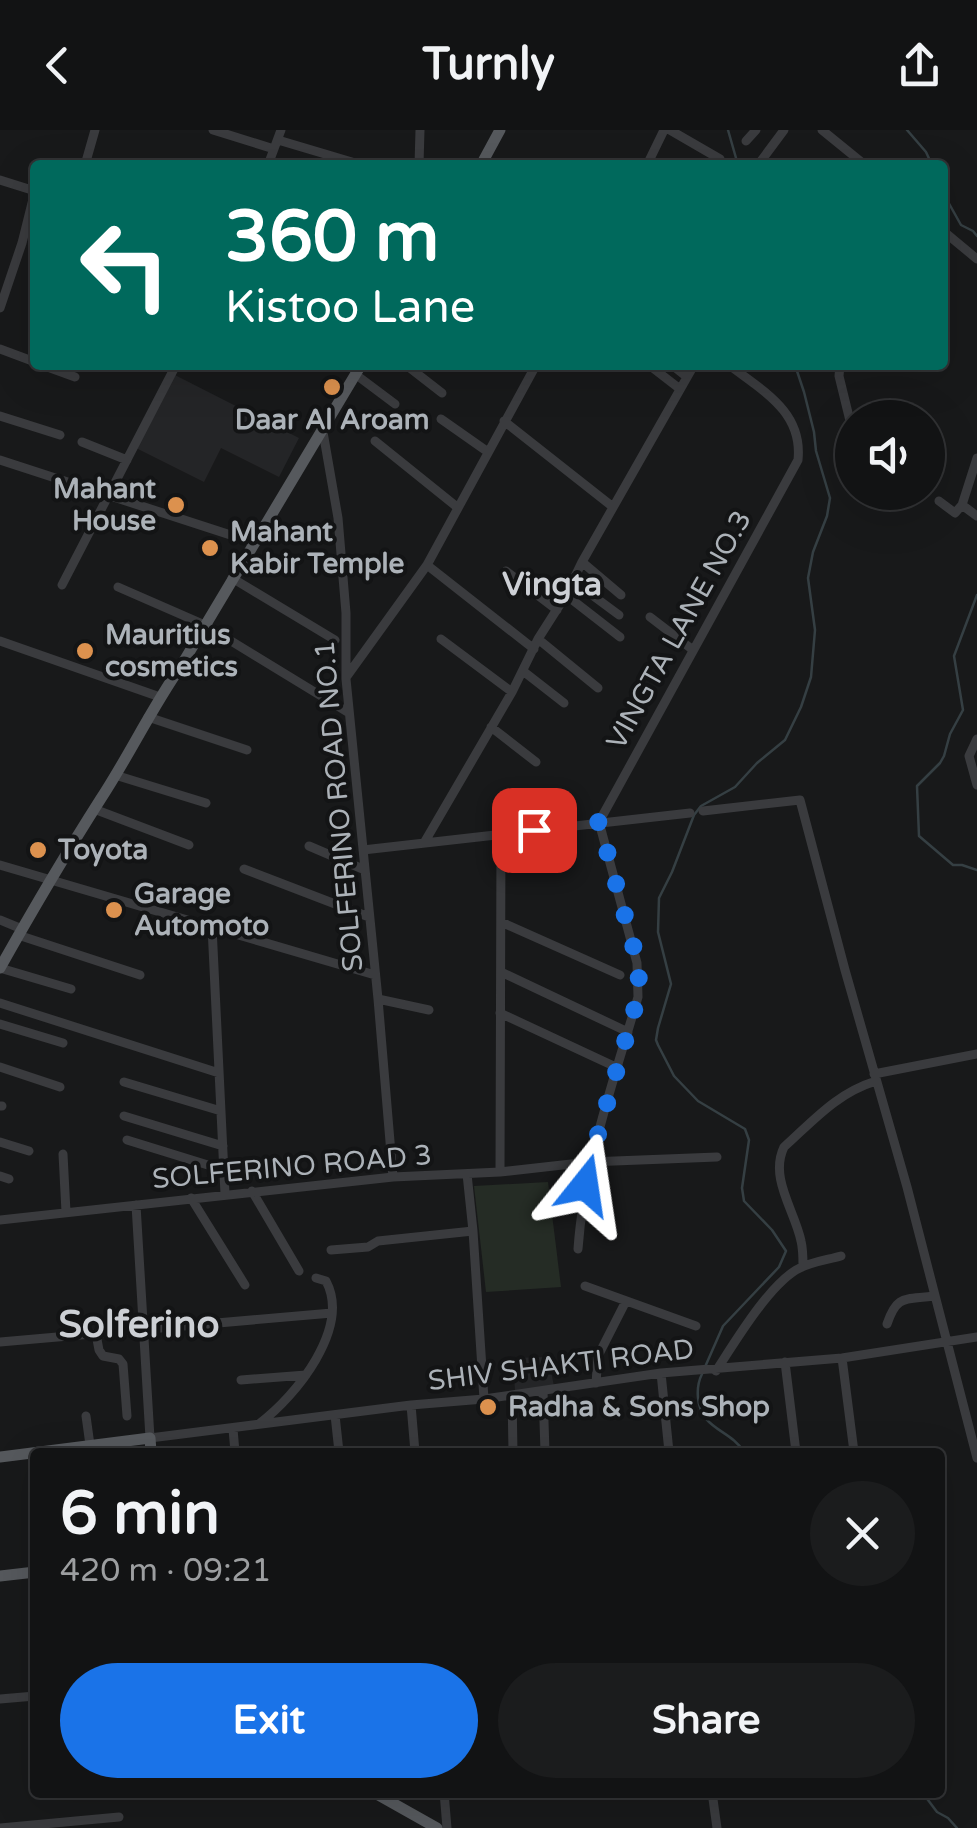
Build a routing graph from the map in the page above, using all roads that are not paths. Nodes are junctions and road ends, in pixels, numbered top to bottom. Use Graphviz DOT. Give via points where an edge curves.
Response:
graph roads {
  1 [pos="95,130"];
  2 [pos="213,130"];
  3 [pos="420,130"];
  4 [pos="500,130"];
  5 [pos="667,130"];
  6 [pos="756,130"];
  7 [pos="784,130"];
  8 [pos="822,130"];
  9 [pos="278,140"];
  10 [pos="746,141"];
  11 [pos="86,160"];
  12 [pos="345,160"];
  13 [pos="419,160"];
  14 [pos="484,160"];
  15 [pos="650,160"];
  16 [pos="720,160"];
  17 [pos="762,160"];
  18 [pos="852,160"];
  19 [pos="0,180"];
  20 [pos="30,189"];
  21 [pos="30,211"];
  22 [pos="948,235"];
  23 [pos="22,243"];
  24 [pos="30,245"];
  25 [pos="977,259"];
  26 [pos="0,308"];
  27 [pos="0,350"];
  28 [pos="30,361"];
  29 [pos="55,370"];
  30 [pos="173,370"];
  31 [pos="358,370"];
  32 [pos="413,370"];
  33 [pos="533,370"];
  34 [pos="655,370"];
  35 [pos="678,370"];
  36 [pos="690,370"];
  37 [pos="735,370"];
  38 [pos="840,370"];
  39 [pos="686,376"];
  40 [pos="75,377"];
  41 [pos="680,389"];
  42 [pos="442,392"];
  43 [pos="845,400"];
  44 [pos="395,404"];
  45 [pos="0,416"];
  46 [pos="440,419"];
  47 [pos="504,422"];
  48 [pos="323,432"];
  49 [pos="60,435"];
  50 [pos="82,442"];
  51 [pos="374,442"];
  52 [pos="488,452"];
  53 [pos="977,458"];
  54 [pos="0,460"];
  55 [pos="126,460"];
  56 [pos="110,494"];
  57 [pos="945,505"];
  58 [pos="962,505"];
  59 [pos="458,507"];
  60 [pos="613,507"];
  61 [pos="976,520"];
  62 [pos="255,543"];
  63 [pos="582,562"];
  64 [pos="427,565"];
  65 [pos="506,570"];
  66 [pos="232,578"];
  67 [pos="574,581"];
  68 [pos="62,585"];
  69 [pos="118,587"];
  70 [pos="566,595"];
  71 [pos="621,595"];
  72 [pos="556,610"];
  73 [pos="618,615"];
  74 [pos="650,616"];
  75 [pos="206,626"];
  76 [pos="620,636"];
  77 [pos="441,639"];
  78 [pos="335,640"];
  79 [pos="0,641"];
  80 [pos="536,644"];
  81 [pos="694,650"];
  82 [pos="522,672"];
  83 [pos="346,679"];
  84 [pos="598,688"];
  85 [pos="512,692"];
  86 [pos="160,697"];
  87 [pos="564,703"];
  88 [pos="349,713"];
  89 [pos="148,717"];
  90 [pos="491,727"];
  91 [pos="977,739"];
  92 [pos="247,750"];
  93 [pos="536,762"];
  94 [pos="115,775"];
  95 [pos="977,785"];
  96 [pos="206,803"];
  97 [pos="94,809"];
  98 [pos="703,811"];
  99 [pos="690,813"];
  100 [pos="599,822"];
  101 [pos="502,834"];
  102 [pos="424,843"];
  103 [pos="189,845"];
  104 [pos="309,846"];
  105 [pos="363,850"];
  106 [pos="0,865"];
  107 [pos="244,869"];
  108 [pos="365,870"];
  109 [pos="50,880"];
  110 [pos="369,917"];
  111 [pos="0,920"];
  112 [pos="501,922"];
  113 [pos="212,927"];
  114 [pos="13,938"];
  115 [pos="0,968"];
  116 [pos="501,972"];
  117 [pos="140,975"];
  118 [pos="375,975"];
  119 [pos="620,975"];
  120 [pos="71,988"];
  121 [pos="378,999"];
  122 [pos="0,1003"];
  123 [pos="429,1010"];
  124 [pos="500,1014"];
  125 [pos="0,1024"];
  126 [pos="628,1032"];
  127 [pos="63,1042"];
  128 [pos="977,1054"];
  129 [pos="0,1066"];
  130 [pos="618,1068"];
  131 [pos="219,1073"];
  132 [pos="875,1078"];
  133 [pos="124,1082"];
  134 [pos="60,1087"];
  135 [pos="221,1111"];
  136 [pos="124,1116"];
  137 [pos="127,1140"];
  138 [pos="0,1142"];
  139 [pos="223,1146"];
  140 [pos="29,1151"];
  141 [pos="63,1154"];
  142 [pos="718,1156"];
  143 [pos="590,1162"];
  144 [pos="224,1170"];
  145 [pos="500,1172"];
  146 [pos="467,1174"];
  147 [pos="393,1176"];
  148 [pos="252,1191"];
  149 [pos="225,1194"];
  150 [pos="191,1198"];
  151 [pos="136,1204"];
  152 [pos="66,1212"];
  153 [pos="0,1220"];
  154 [pos="473,1231"];
  155 [pos="578,1249"];
  156 [pos="331,1250"];
  157 [pos="842,1256"];
  158 [pos="803,1266"];
  159 [pos="299,1271"];
  160 [pos="316,1278"];
  161 [pos="244,1286"];
  162 [pos="586,1286"];
  163 [pos="934,1296"];
  164 [pos="626,1301"];
  165 [pos="332,1313"];
  166 [pos="886,1324"];
  167 [pos="696,1326"];
  168 [pos="145,1330"];
  169 [pos="96,1334"];
  170 [pos="977,1337"];
  171 [pos="0,1342"];
  172 [pos="946,1343"];
  173 [pos="842,1358"];
  174 [pos="785,1362"];
  175 [pos="708,1371"];
  176 [pos="661,1374"];
  177 [pos="306,1375"];
  178 [pos="241,1380"];
  179 [pos="596,1383"];
  180 [pos="542,1391"];
  181 [pos="512,1396"];
  182 [pos="484,1399"];
  183 [pos="410,1405"];
  184 [pos="336,1414"];
  185 [pos="86,1416"];
  186 [pos="127,1416"];
  187 [pos="258,1425"];
  188 [pos="233,1429"];
  189 [pos="150,1438"];
  190 [pos="90,1445"];
  191 [pos="76,1448"];
  192 [pos="151,1448"];
  193 [pos="235,1448"];
  194 [pos="339,1448"];
  195 [pos="415,1448"];
  196 [pos="513,1448"];
  197 [pos="545,1448"];
  198 [pos="669,1448"];
  199 [pos="796,1448"];
  200 [pos="853,1448"];
  201 [pos="30,1453"];
  202 [pos="0,1457"];
  203 [pos="977,1458"];
  204 [pos="30,1573"];
  205 [pos="0,1576"];
  206 [pos="30,1696"];
  207 [pos="0,1698"];
  208 [pos="383,1798"];
  209 [pos="444,1798"];
  210 [pos="713,1798"];
  211 [pos="119,1816"];
  212 [pos="0,1828"];
  213 [pos="437,1828"];
  214 [pos="447,1828"];
  215 [pos="717,1828"];
  1 -- 11 [label="street"];
  2 -- 9 [label="street"];
  3 -- 13 [label="street"];
  4 -- 14 [label="main road"];
  5 -- 15 [label="street"];
  5 -- 16 [label="street"];
  6 -- 10 [label="street"];
  7 -- 17 [label="street"];
  8 -- 18 [label="street"];
  9 -- 12 [label="street"];
  19 -- 20 [label="street"];
  21 -- 23 [label="street"];
  22 -- 25 [label="street"];
  23 -- 24 [label="street"];
  23 -- 26 [label="street"];
  27 -- 28 [label="street"];
  29 -- 40 [label="street"];
  30 -- 55 [label="street"];
  31 -- 44 [label="street"];
  31 -- 48 [label="main road"];
  32 -- 42 [label="street"];
  33 -- 47 [label="street"];
  34 -- 41 [label="street"];
  35 -- 39 [label="street"];
  36 -- 39 [label="street"];
  37 -- 81 [label="street, VINGTA LANE NO.3" via="785,411 800,445 798,460"];
  38 -- 43 [label="street"];
  39 -- 41 [label="street"];
  41 -- 60 [label="street"];
  45 -- 49 [label="street"];
  46 -- 52 [label="street"];
  47 -- 52 [label="street"];
  47 -- 60 [label="street"];
  48 -- 62 [label="main road"];
  48 -- 83 [label="street, SOLFERINO ROAD NO.1" via="338,518"];
  50 -- 55 [label="street"];
  51 -- 59 [label="street"];
  52 -- 59 [label="street"];
  53 -- 58 [label="street"];
  54 -- 56 [label="street"];
  55 -- 56 [label="street"];
  56 -- 62 [label="street"];
  56 -- 68 [label="street"];
  57 -- 58 [label="street" via="955,513"];
  58 -- 61 [label="street"];
  59 -- 64 [label="street"];
  60 -- 63 [label="street"];
  62 -- 66 [label="main road"];
  63 -- 67 [label="street"];
  63 -- 71 [label="street"];
  64 -- 80 [label="street"];
  64 -- 83 [label="street"];
  65 -- 72 [label="street"];
  66 -- 75 [label="main road"];
  66 -- 78 [label="street"];
  67 -- 70 [label="street"];
  67 -- 73 [label="street"];
  69 -- 75 [label="street"];
  70 -- 72 [label="street"];
  70 -- 76 [label="street"];
  72 -- 80 [label="street"];
  74 -- 81 [label="street"];
  75 -- 86 [label="main road"];
  75 -- 88 [label="street"];
  77 -- 85 [label="street"];
  79 -- 86 [label="street"];
  80 -- 82 [label="street"];
  80 -- 84 [label="street"];
  81 -- 100 [label="street, VINGTA LANE NO.3"];
  82 -- 85 [label="street"];
  82 -- 87 [label="street"];
  83 -- 88 [label="street, SOLFERINO ROAD NO.1"];
  85 -- 90 [label="street"];
  86 -- 89 [label="main road"];
  88 -- 105 [label="street, SOLFERINO ROAD NO.1"];
  89 -- 92 [label="street"];
  89 -- 94 [label="main road"];
  90 -- 93 [label="street"];
  90 -- 102 [label="street"];
  91 -- 95 [label="street" via="969,756"];
  94 -- 96 [label="street"];
  94 -- 97 [label="main road"];
  97 -- 103 [label="street"];
  97 -- 109 [label="main road"];
  98 -- 132 [label="street" via="800,800"];
  99 -- 100 [label="street"];
  100 -- 101 [label="street"];
  100 -- 126 [label="street" via="638,963"];
  101 -- 102 [label="street"];
  101 -- 112 [label="street"];
  102 -- 105 [label="street"];
  104 -- 108 [label="street"];
  105 -- 108 [label="street, SOLFERINO ROAD NO.1"];
  106 -- 109 [label="street"];
  107 -- 110 [label="street"];
  108 -- 110 [label="street, SOLFERINO ROAD NO.1"];
  109 -- 113 [label="street"];
  109 -- 114 [label="main road"];
  110 -- 118 [label="street, SOLFERINO ROAD NO.1"];
  111 -- 114 [label="street"];
  112 -- 116 [label="street"];
  112 -- 119 [label="street"];
  113 -- 118 [label="street"];
  113 -- 131 [label="street"];
  114 -- 115 [label="main road"];
  114 -- 117 [label="street"];
  115 -- 120 [label="street"];
  116 -- 124 [label="street"];
  116 -- 126 [label="street"];
  118 -- 121 [label="street, SOLFERINO ROAD NO.1"];
  121 -- 123 [label="street"];
  121 -- 147 [label="street, SOLFERINO ROAD NO.1"];
  122 -- 131 [label="street"];
  124 -- 130 [label="street"];
  124 -- 145 [label="street"];
  125 -- 127 [label="street"];
  126 -- 130 [label="street"];
  128 -- 132 [label="street"];
  129 -- 134 [label="street"];
  130 -- 143 [label="street"];
  131 -- 135 [label="street"];
  132 -- 158 [label="street" via="832,1104 780,1152"];
  132 -- 163 [label="street"];
  133 -- 135 [label="street"];
  135 -- 139 [label="street"];
  136 -- 139 [label="street"];
  137 -- 144 [label="street"];
  138 -- 140 [label="street"];
  139 -- 144 [label="street"];
  141 -- 152 [label="street"];
  142 -- 143 [label="street, SOLFERINO ROAD 3"];
  143 -- 145 [label="street, SOLFERINO ROAD 3"];
  143 -- 155 [label="street"];
  144 -- 149 [label="street"];
  145 -- 146 [label="street, SOLFERINO ROAD 3"];
  146 -- 147 [label="street, SOLFERINO ROAD 3"];
  146 -- 154 [label="street"];
  147 -- 148 [label="street, SOLFERINO ROAD 3"];
  148 -- 149 [label="street, SOLFERINO ROAD 3"];
  148 -- 159 [label="street"];
  149 -- 150 [label="street, SOLFERINO ROAD 3"];
  150 -- 151 [label="street, SOLFERINO ROAD 3"];
  150 -- 161 [label="street"];
  151 -- 152 [label="street, SOLFERINO ROAD 3"];
  151 -- 168 [label="street"];
  152 -- 153 [label="street, SOLFERINO ROAD 3"];
  154 -- 156 [label="street"];
  154 -- 182 [label="street"];
  157 -- 158 [label="street"];
  158 -- 175 [label="street"];
  160 -- 165 [label="street" via="329,1284"];
  162 -- 164 [label="street"];
  163 -- 166 [label="street" via="899,1302"];
  163 -- 172 [label="street"];
  164 -- 167 [label="street"];
  164 -- 179 [label="street" via="598,1356"];
  165 -- 168 [label="street"];
  165 -- 177 [label="street"];
  168 -- 169 [label="street"];
  168 -- 189 [label="street"];
  169 -- 171 [label="street"];
  169 -- 186 [label="street" via="100,1352 123,1364"];
  170 -- 172 [label="street, SHIV SHAKTI ROAD"];
  172 -- 173 [label="street, SHIV SHAKTI ROAD"];
  172 -- 203 [label="street"];
  173 -- 174 [label="street, SHIV SHAKTI ROAD"];
  173 -- 200 [label="street"];
  174 -- 175 [label="street, SHIV SHAKTI ROAD"];
  174 -- 199 [label="street"];
  175 -- 176 [label="street, SHIV SHAKTI ROAD"];
  176 -- 179 [label="street, SHIV SHAKTI ROAD"];
  176 -- 198 [label="street"];
  177 -- 178 [label="street"];
  177 -- 187 [label="street"];
  179 -- 180 [label="street, SHIV SHAKTI ROAD"];
  180 -- 181 [label="street, SHIV SHAKTI ROAD"];
  180 -- 197 [label="street"];
  181 -- 182 [label="street, SHIV SHAKTI ROAD"];
  181 -- 196 [label="street"];
  182 -- 183 [label="street, SHIV SHAKTI ROAD"];
  183 -- 184 [label="street, SHIV SHAKTI ROAD"];
  183 -- 195 [label="street"];
  184 -- 187 [label="street, SHIV SHAKTI ROAD"];
  184 -- 194 [label="street"];
  185 -- 190 [label="street"];
  187 -- 188 [label="street, SHIV SHAKTI ROAD"];
  188 -- 189 [label="street, SHIV SHAKTI ROAD"];
  188 -- 193 [label="street"];
  189 -- 190 [label="main road"];
  189 -- 192 [label="main road"];
  190 -- 191 [label="main road"];
  201 -- 202 [label="main road"];
  204 -- 205 [label="main road"];
  206 -- 207 [label="street"];
  208 -- 213 [label="main road"];
  209 -- 214 [label="street"];
  210 -- 215 [label="street"];
  211 -- 212 [label="street"];
}
